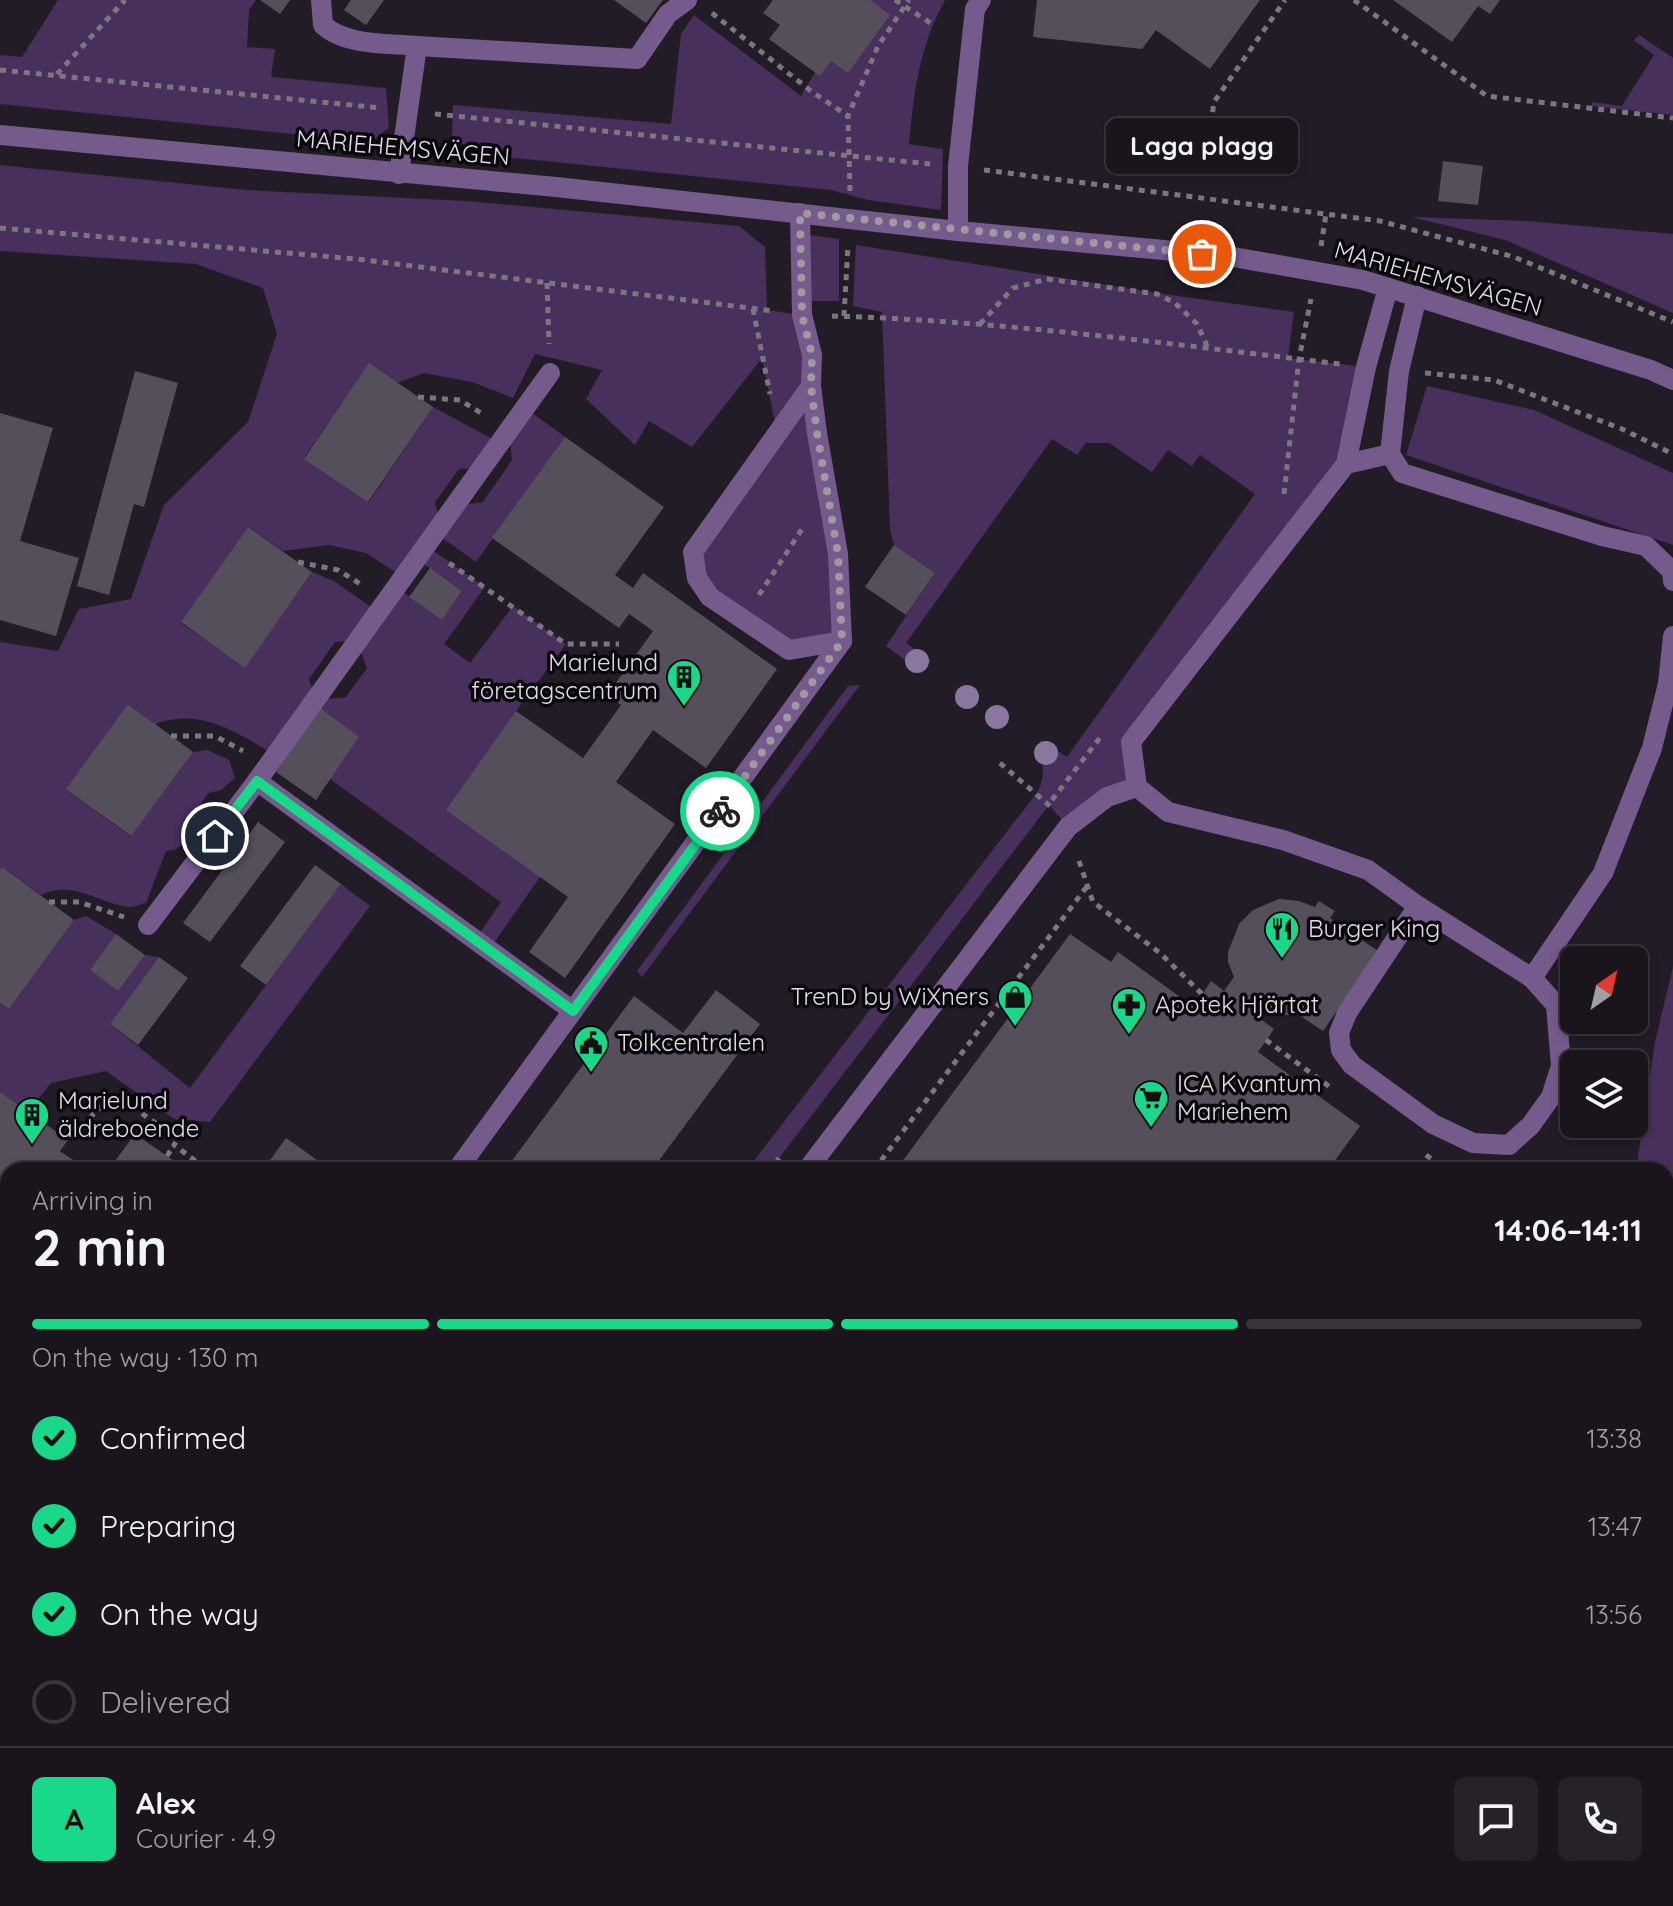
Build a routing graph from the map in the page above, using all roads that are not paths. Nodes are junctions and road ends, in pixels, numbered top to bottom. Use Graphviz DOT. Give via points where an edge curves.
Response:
graph roads {
  1 [pos="321,0"];
  2 [pos="687,0"];
  3 [pos="981,0"];
  4 [pos="417,46"];
  5 [pos="0,135"];
  6 [pos="399,174"];
  7 [pos="800,213"];
  8 [pos="958,231"];
  9 [pos="1388,288"];
  10 [pos="1417,296"];
  11 [pos="550,373"];
  12 [pos="1673,380"];
  13 [pos="811,386"];
  14 [pos="1390,454"];
  15 [pos="1346,464"];
  16 [pos="1673,581"];
  17 [pos="1673,636"];
  18 [pos="842,641"];
  19 [pos="263,773"];
  20 [pos="1137,787"];
  21 [pos="1418,906"];
  22 [pos="148,925"];
  23 [pos="1532,978"];
  24 [pos="573,1011"];
  25 [pos="463,1162"];
  26 [pos="813,1162"];
  1 -- 4 [label="street" via="323,25 332,33"];
  2 -- 4 [label="street" via="668,14 637,59"];
  3 -- 8 [label="street" via="975,9 958,166"];
  4 -- 6 [label="street"];
  5 -- 6 [label="street, MARIEHEMSVÄGEN"];
  6 -- 7 [label="street, MARIEHEMSVÄGEN"];
  7 -- 8 [label="street, MARIEHEMSVÄGEN"];
  7 -- 13 [label="street" via="802,315 812,355"];
  8 -- 9 [label="street, MARIEHEMSVÄGEN" via="1228,256"];
  9 -- 10 [label="street, MARIEHEMSVÄGEN"];
  9 -- 15 [label="street"];
  10 -- 12 [label="street, MARIEHEMSVÄGEN"];
  10 -- 14 [label="street" via="1399,371"];
  11 -- 19 [label="street"];
  13 -- 18 [label="street" via="838,554"];
  13 -- 18 [label="street" via="693,552 697,578 710,597 789,650"];
  14 -- 15 [label="street"];
  14 -- 16 [label="street" via="1402,473 1646,546 1672,571"];
  15 -- 20 [label="street" via="1131,742"];
  17 -- 23 [label="street" via="1652,748 1603,873"];
  18 -- 24 [label="street"];
  19 -- 22 [label="street"];
  19 -- 24 [label="street"];
  20 -- 21 [label="street" via="1168,812 1283,840 1368,870"];
  20 -- 26 [label="street" via="1107,797 1068,827"];
  21 -- 23 [label="street"];
  21 -- 23 [label="street" via="1339,1033 1341,1050 1352,1065 1433,1124 1473,1143 1509,1145 1551,1097 1561,1066 1556,1005"];
  24 -- 25 [label="street"];
}
